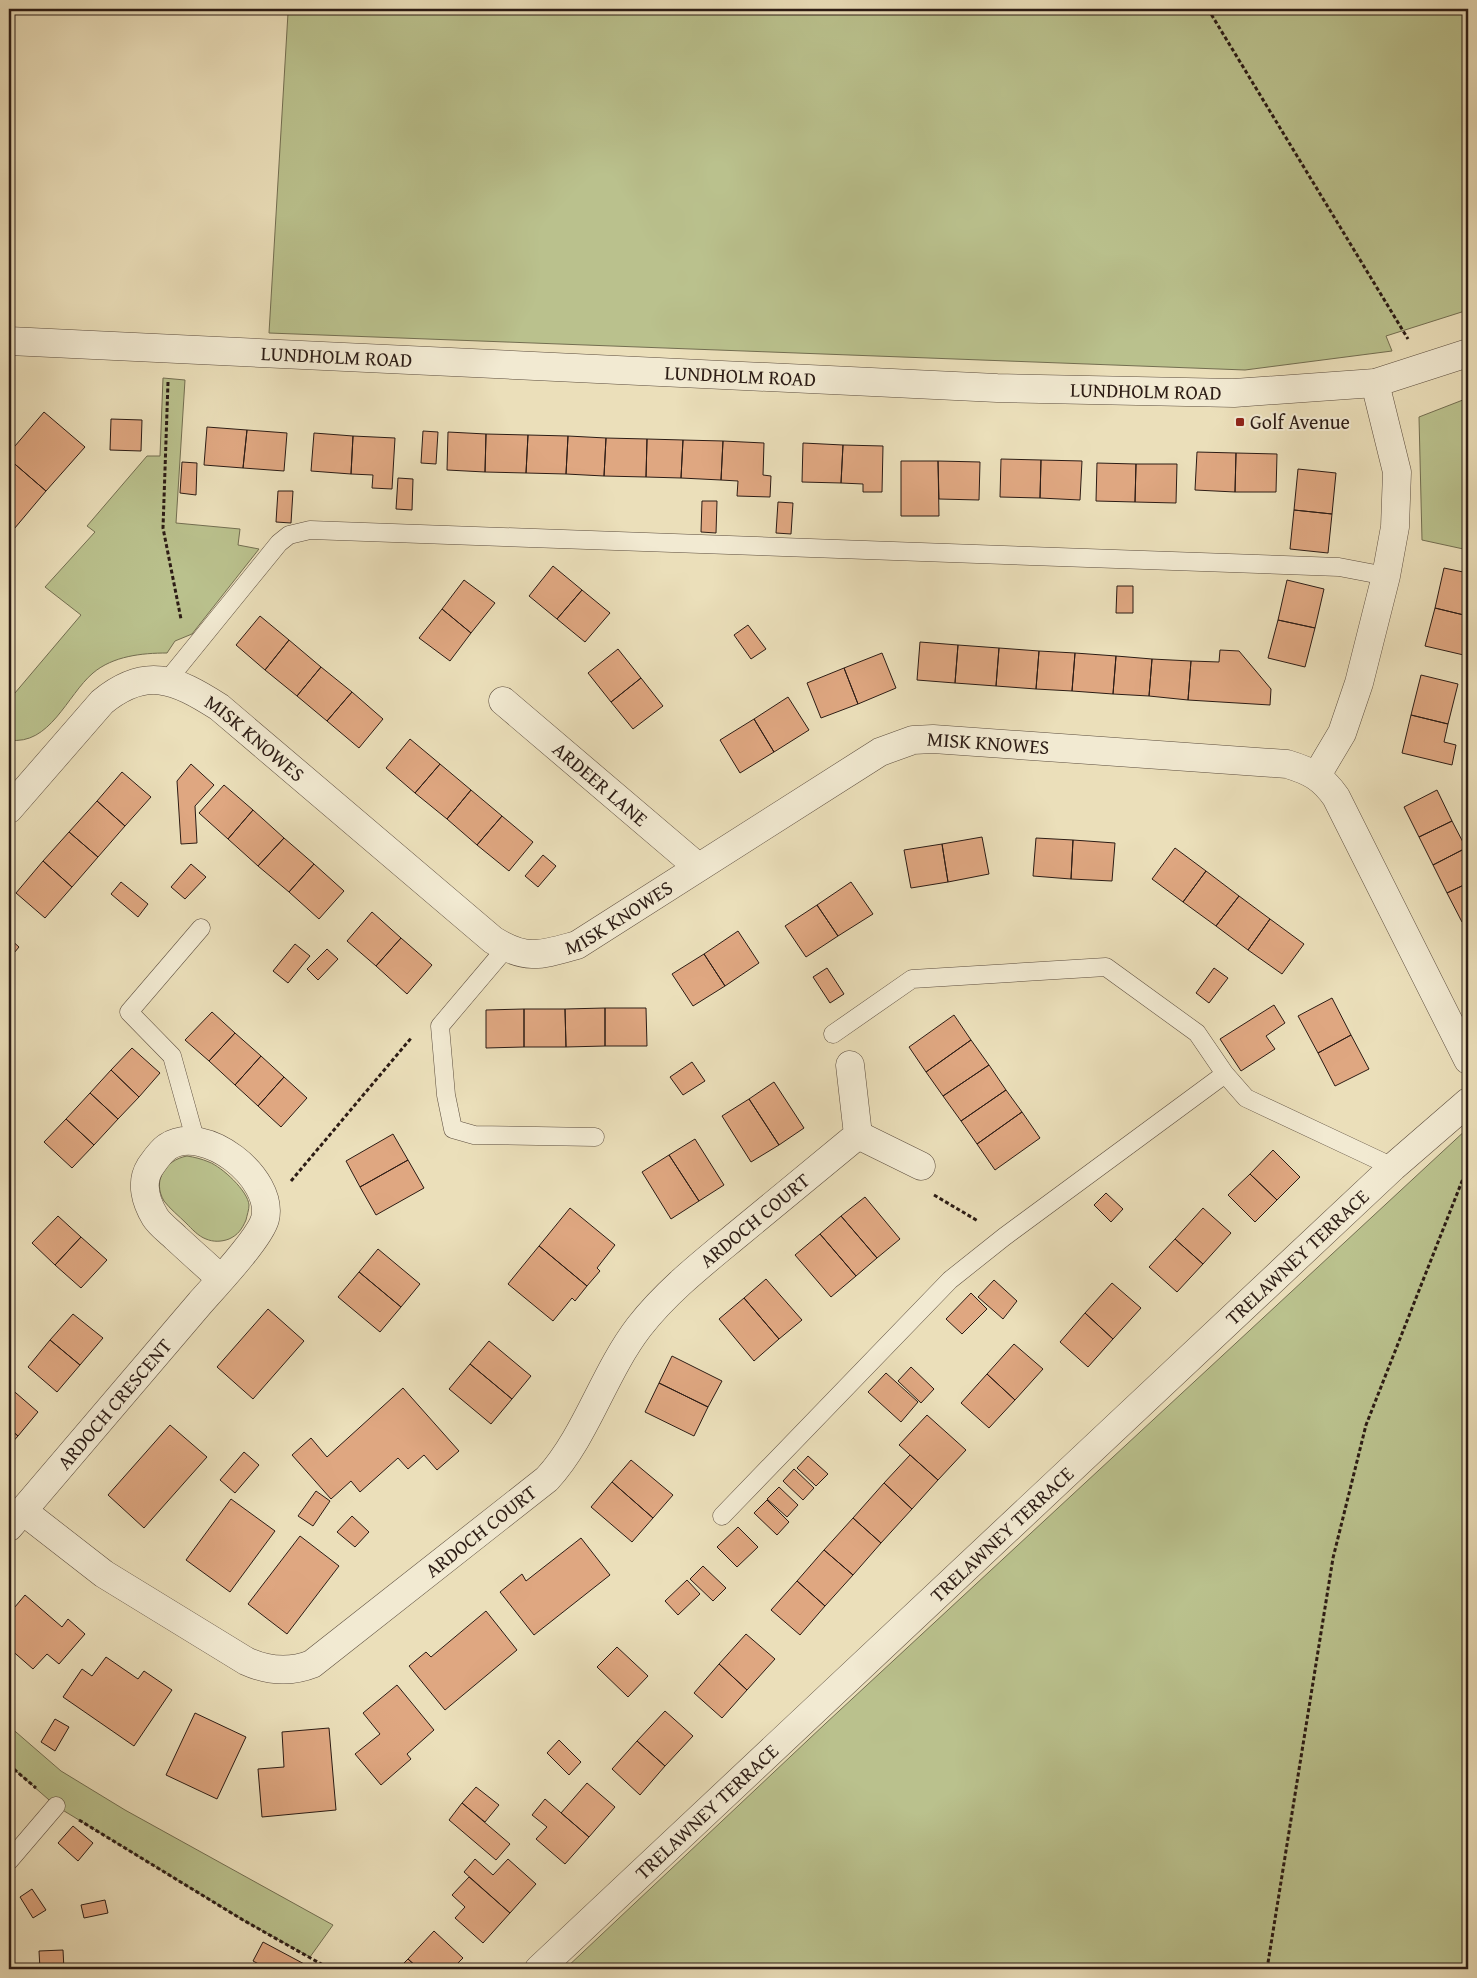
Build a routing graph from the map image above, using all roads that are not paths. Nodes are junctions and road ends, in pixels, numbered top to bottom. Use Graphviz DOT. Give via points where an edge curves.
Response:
graph roads {
  1 [pos="9,341"];
  2 [pos="1468,353"];
  3 [pos="1375,383"];
  4 [pos="1386,576"];
  5 [pos="166,682"];
  6 [pos="503,701"];
  7 [pos="1317,775"];
  8 [pos="13,797"];
  9 [pos="698,867"];
  10 [pos="201,928"];
  11 [pos="506,948"];
  12 [pos="833,1034"];
  13 [pos="1468,1060"];
  14 [pos="850,1065"];
  15 [pos="1225,1074"];
  16 [pos="1468,1102"];
  17 [pos="858,1134"];
  18 [pos="595,1137"];
  19 [pos="196,1142"];
  20 [pos="921,1166"];
  21 [pos="1393,1167"];
  22 [pos="221,1279"];
  23 [pos="722,1516"];
  24 [pos="16,1519"];
  25 [pos="56,1806"];
  26 [pos="9,1861"];
  27 [pos="539,1969"];
  1 -- 3 [label="street, LUNDHOLM ROAD" via="998,388 1234,393"];
  2 -- 3 [label="street, LUNDHOLM ROAD"];
  3 -- 4 [label="street" via="1397,472 1394,527"];
  4 -- 5 [label="lane" via="1339,567 310,530 289,535 279,543"];
  4 -- 7 [label="street" via="1359,683 1342,733"];
  5 -- 8 [label="street, MISK KNOWES" via="136,681 118,689"];
  5 -- 11 [label="street, MISK KNOWES" via="192,690 219,707"];
  6 -- 9 [label="street, ARDEER LANE"];
  7 -- 9 [label="street, MISK KNOWES" via="1287,764 913,740 880,752"];
  7 -- 13 [label="street" via="1336,797"];
  9 -- 11 [label="street, MISK KNOWES" via="577,945 529,955"];
  10 -- 19 [label="lane" via="129,1012 172,1056"];
  11 -- 18 [label="lane" via="440,1026 446,1095 453,1129 474,1135"];
  12 -- 15 [label="lane" via="912,979 1106,967 1197,1033"];
  14 -- 17 [label="street"];
  15 -- 21 [label="lane" via="1246,1098"];
  15 -- 23 [label="lane" via="950,1280"];
  16 -- 21 [label="street, TRELAWNEY TERRACE"];
  17 -- 20 [label="street"];
  17 -- 24 [label="street, ARDOCH COURT" via="658,1303 638,1329 569,1449 547,1479 312,1664 275,1670 246,1661"];
  19 -- 22 [label="street, ARDOCH CRESCENT" via="217,1147 246,1170 259,1185 265,1202 265,1219 258,1233"];
  19 -- 22 [label="street" via="168,1146 156,1157 148,1171 147,1204 156,1219"];
  21 -- 27 [label="street, TRELAWNEY TERRACE"];
  22 -- 24 [label="street, ARDOCH CRESCENT"];
  25 -- 26 [label="lane"];
}
